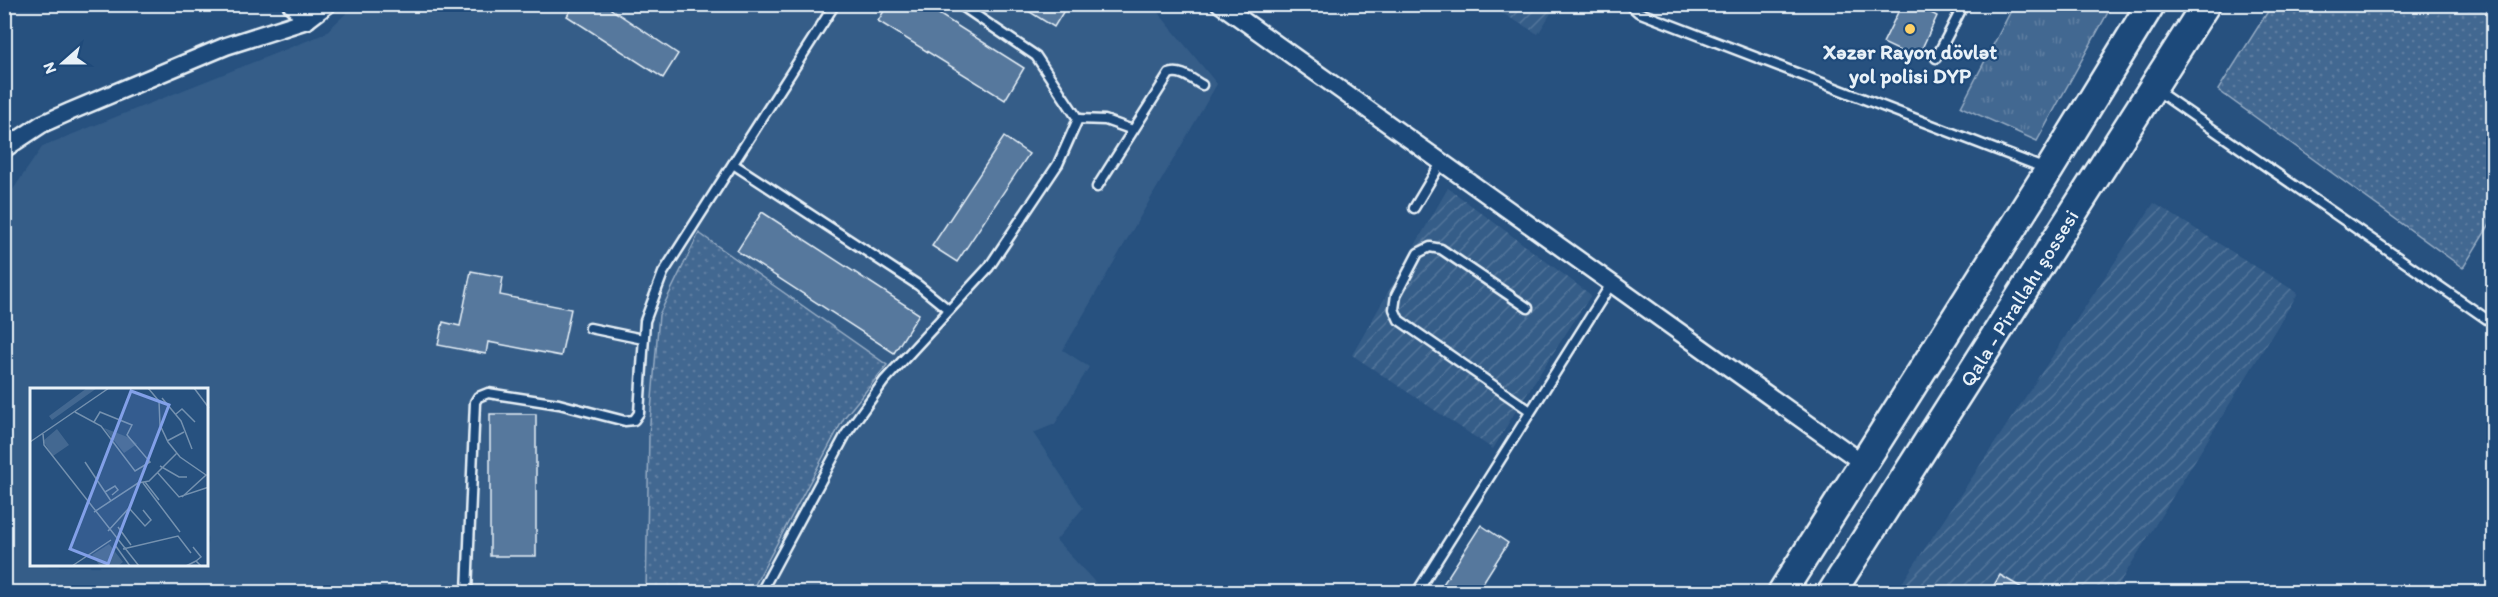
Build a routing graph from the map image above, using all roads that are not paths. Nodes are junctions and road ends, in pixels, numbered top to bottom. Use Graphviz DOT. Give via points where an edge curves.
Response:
graph roads {
  1 [pos="291,4"];
  2 [pos="328,4"];
  3 [pos="835,4"];
  4 [pos="959,4"];
  5 [pos="1220,4"];
  6 [pos="1629,4"];
  7 [pos="1964,4"];
  8 [pos="2151,4"];
  9 [pos="2206,4"];
  10 [pos="306,20"];
  11 [pos="1936,58"];
  12 [pos="1202,85"];
  13 [pos="2152,87"];
  14 [pos="1078,119"];
  15 [pos="1133,130"];
  16 [pos="4,149"];
  17 [pos="1441,163"];
  18 [pos="733,164"];
  19 [pos="2049,170"];
  20 [pos="1097,187"];
  21 [pos="1414,208"];
  22 [pos="1611,284"];
  23 [pos="1528,308"];
  24 [pos="949,310"];
  25 [pos="2493,324"];
  26 [pos="590,327"];
  27 [pos="643,339"];
  28 [pos="1529,410"];
  29 [pos="1863,464"];
  30 [pos="1838,589"];
  31 [pos="467,592"];
  32 [pos="761,592"];
  33 [pos="1417,592"];
  34 [pos="1782,592"];
  1 -- 10 [label="street"];
  2 -- 10 [label="street"];
  3 -- 18 [label="lane"];
  4 -- 14 [label="lane" via="1036,56"];
  5 -- 17 [label="street"];
  6 -- 19 [label="lane" via="1638,12"];
  7 -- 11 [label="lane"];
  8 -- 19 [label="main road, Qala - Pirallahı şossesi"];
  9 -- 13 [label="main road, Qala - Pirallahı şossesi"];
  10 -- 16 [label="street" via="220,41 42,124"];
  12 -- 15 [label="lane" via="1179,73 1169,74"];
  13 -- 25 [label="lane"];
  13 -- 30 [label="main road, Qala - Pirallahı şossesi"];
  14 -- 15 [label="lane" via="1105,120"];
  14 -- 24 [label="lane" via="1058,164 1009,239"];
  15 -- 20 [label="lane"];
  17 -- 21 [label="lane"];
  17 -- 22 [label="street"];
  18 -- 24 [label="lane" via="918,285"];
  18 -- 27 [label="lane" via="663,273 650,305"];
  19 -- 29 [label="main road, Qala - Pirallahı şossesi"];
  22 -- 28 [label="lane"];
  22 -- 29 [label="street"];
  23 -- 28 [label="lane" via="1441,249 1430,248 1418,253 1396,295 1394,309 1399,320"];
  24 -- 32 [label="lane" via="884,381 846,434"];
  26 -- 27 [label="lane"];
  27 -- 31 [label="lane" via="639,413 634,420 498,394 478,397"];
  28 -- 33 [label="lane"];
  29 -- 34 [label="main road, Qala - Pirallahı şossesi"];
}
